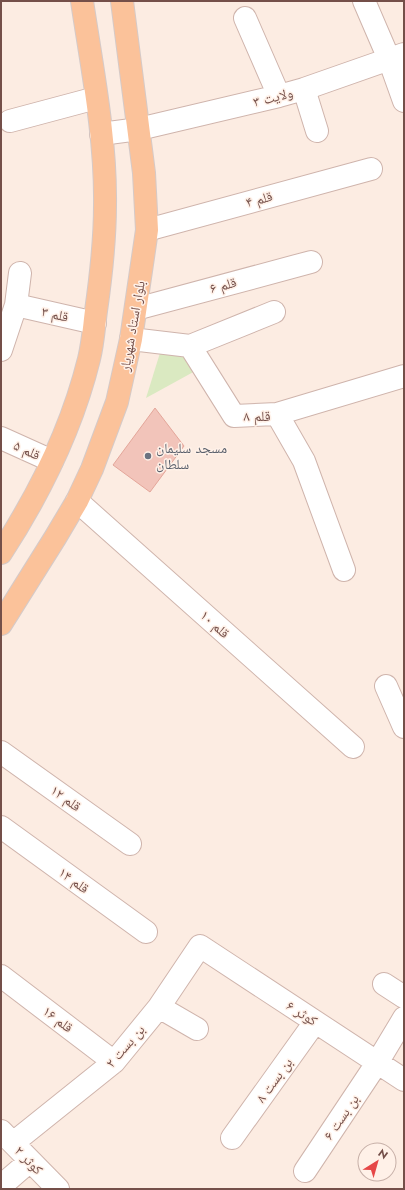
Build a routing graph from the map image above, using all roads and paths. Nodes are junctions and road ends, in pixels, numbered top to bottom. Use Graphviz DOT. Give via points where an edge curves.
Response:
graph roads {
  1 [pos="82,1"];
  2 [pos="122,1"];
  3 [pos="364,1"];
  4 [pos="245,18"];
  5 [pos="396,57"];
  6 [pos="304,89"];
  7 [pos="279,96"];
  8 [pos="96,98"];
  9 [pos="404,101"];
  10 [pos="10,121"];
  11 [pos="139,129"];
  12 [pos="317,131"];
  13 [pos="101,134"];
  14 [pos="371,169"];
  15 [pos="147,230"];
  16 [pos="310,262"];
  17 [pos="20,273"];
  18 [pos="16,305"];
  19 [pos="136,309"];
  20 [pos="274,312"];
  21 [pos="95,323"];
  22 [pos="131,339"];
  23 [pos="190,346"];
  24 [pos="1,350"];
  25 [pos="404,376"];
  26 [pos="277,414"];
  27 [pos="1,438"];
  28 [pos="52,462"];
  29 [pos="77,501"];
  30 [pos="1,553"];
  31 [pos="344,570"];
  32 [pos="1,624"];
  33 [pos="386,686"];
  34 [pos="404,727"];
  35 [pos="353,747"];
  36 [pos="1,752"];
  37 [pos="1,827"];
  38 [pos="130,844"];
  39 [pos="146,932"];
  40 [pos="200,946"];
  41 [pos="1,976"];
  42 [pos="384,984"];
  43 [pos="404,997"];
  44 [pos="159,1007"];
  45 [pos="404,1018"];
  46 [pos="315,1022"];
  47 [pos="197,1029"];
  48 [pos="114,1062"];
  49 [pos="377,1063"];
  50 [pos="404,1080"];
  51 [pos="7,1137"];
  52 [pos="232,1138"];
  53 [pos="30,1161"];
  54 [pos="305,1171"];
  55 [pos="1,1186"];
  56 [pos="58,1189"];
  1 -- 8 [label="main road"];
  2 -- 11 [label="main road, بلوار استاد شهریار"];
  3 -- 5 [label="street"];
  4 -- 7 [label="street"];
  5 -- 6 [label="street, ولایت ۳"];
  5 -- 9 [label="street"];
  6 -- 7 [label="street, ولایت ۳"];
  6 -- 12 [label="street"];
  7 -- 11 [label="street, ولایت ۳"];
  8 -- 10 [label="street"];
  8 -- 13 [label="main road"];
  11 -- 13 [label="street, ولایت ۳"];
  11 -- 15 [label="main road, بلوار استاد شهریار"];
  13 -- 21 [label="main road" via="106,204 103,261"];
  14 -- 15 [label="street, قلم ۴"];
  15 -- 19 [label="main road, بلوار استاد شهریار"];
  16 -- 19 [label="street, قلم ۶"];
  17 -- 18 [label="street"];
  18 -- 21 [label="street, قلم ۳"];
  18 -- 24 [label="street"];
  19 -- 22 [label="main road, بلوار استاد شهریار"];
  20 -- 23 [label="street"];
  21 -- 28 [label="main road" via="89,358 75,404"];
  22 -- 23 [label="street"];
  22 -- 29 [label="main road, بلوار استاد شهریار" via="117,402"];
  23 -- 26 [label="street, قلم ۸" via="234,416"];
  25 -- 26 [label="street"];
  26 -- 31 [label="street, قلم ۸" via="304,461"];
  27 -- 28 [label="street, قلم ۵"];
  28 -- 30 [label="main road" via="24,517"];
  29 -- 32 [label="main road, بلوار استاد شهریار"];
  29 -- 35 [label="street, قلم ۱۰"];
  33 -- 34 [label="street"];
  36 -- 38 [label="street, قلم ۱۲"];
  37 -- 39 [label="street, قلم ۱۴"];
  40 -- 44 [label="street, بن بست ۲"];
  40 -- 46 [label="street, کوثر ۶"];
  41 -- 48 [label="street, قلم ۱۶"];
  42 -- 43 [label="street"];
  44 -- 47 [label="street"];
  44 -- 48 [label="street, بن بست ۲"];
  45 -- 49 [label="street"];
  46 -- 49 [label="street, کوثر ۶"];
  46 -- 52 [label="street, بن بست ۸"];
  48 -- 51 [label="street, بن بست ۲"];
  49 -- 50 [label="street, کوثر ۶"];
  49 -- 54 [label="street, بن بست ۶"];
  51 -- 53 [label="street, کوثر ۲"];
  53 -- 55 [label="street"];
  53 -- 56 [label="street, کوثر ۲"];
}
